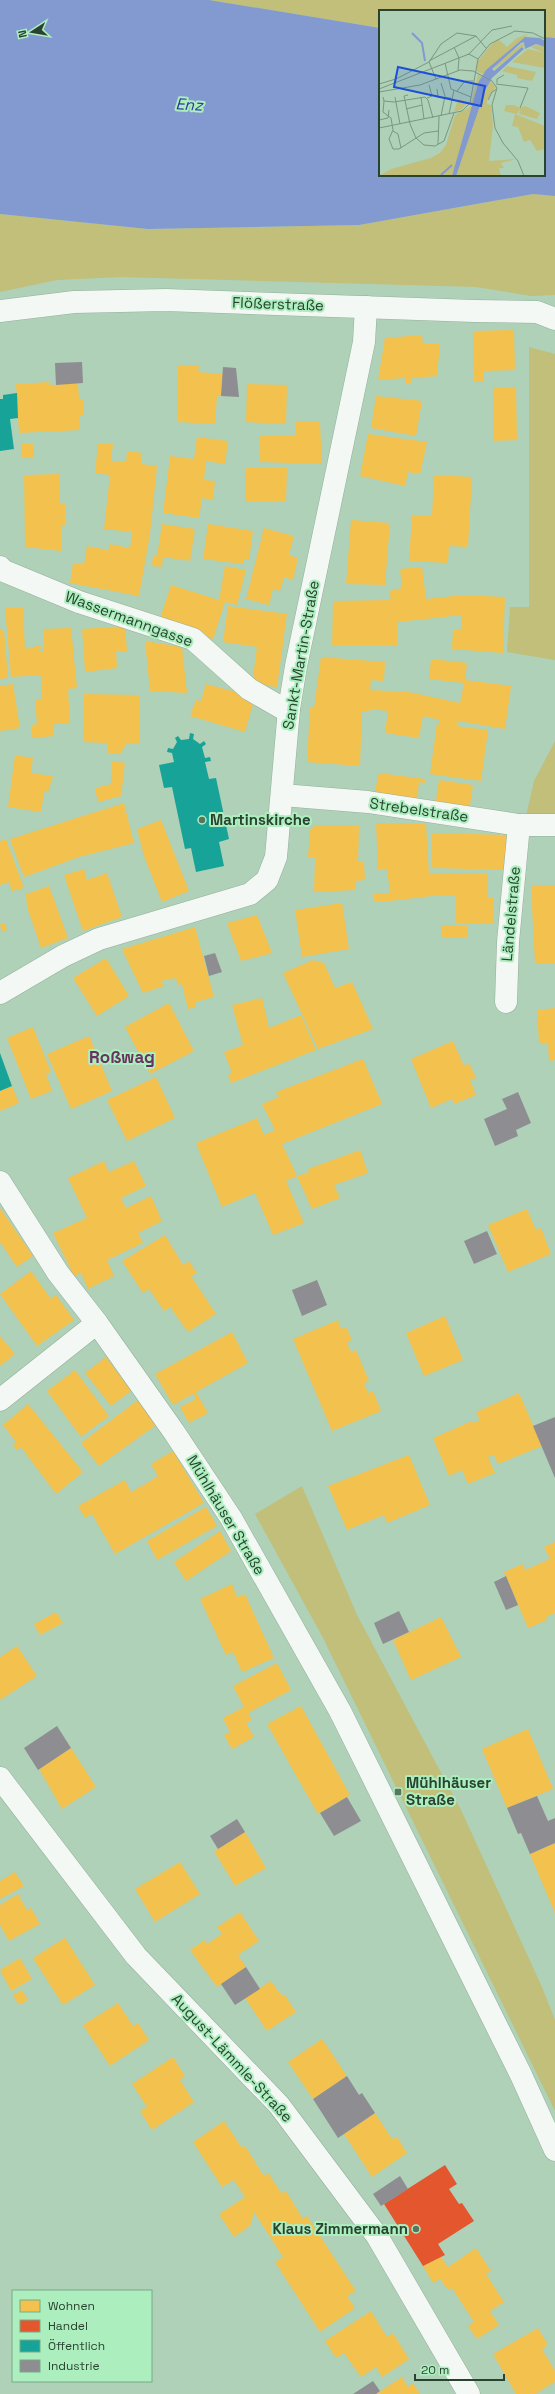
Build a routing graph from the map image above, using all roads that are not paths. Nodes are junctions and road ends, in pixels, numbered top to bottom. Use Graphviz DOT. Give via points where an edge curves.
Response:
graph roads {
  1 [pos="366,308"];
  2 [pos="0,311"];
  3 [pos="555,319"];
  4 [pos="0,567"];
  5 [pos="289,709"];
  6 [pos="282,795"];
  7 [pos="519,825"];
  8 [pos="555,825"];
  9 [pos="0,993"];
  10 [pos="506,1002"];
  11 [pos="0,1182"];
  12 [pos="97,1323"];
  13 [pos="0,1400"];
  14 [pos="0,1778"];
  15 [pos="555,2150"];
  16 [pos="469,2394"];
  1 -- 2 [label="street, Flößerstraße" via="159,300 74,302"];
  1 -- 3 [label="street, Flößerstraße" via="537,312"];
  1 -- 5 [label="street, Sankt-Martin-Straße" via="364,342"];
  4 -- 5 [label="street, Wassermanngasse" via="4,571 79,602 192,639 249,689 282,708"];
  5 -- 6 [label="street, Sankt-Martin-Straße"];
  6 -- 7 [label="street, Strebelstraße" via="368,802"];
  6 -- 9 [label="street, Sankt-Martin-Straße" via="274,865 260,888 240,898 100,939 63,956"];
  7 -- 8 [label="street, Strebelstraße"];
  7 -- 10 [label="street, Ländelstraße" via="508,942"];
  11 -- 12 [label="street, Mühlhäuser Straße" via="58,1273"];
  12 -- 13 [label="street"];
  12 -- 15 [label="street, Mühlhäuser Straße" via="231,1518 340,1711 521,2075"];
  14 -- 16 [label="street, August-Lämmle-Straße" via="136,1956 279,2106 377,2236"];
}
